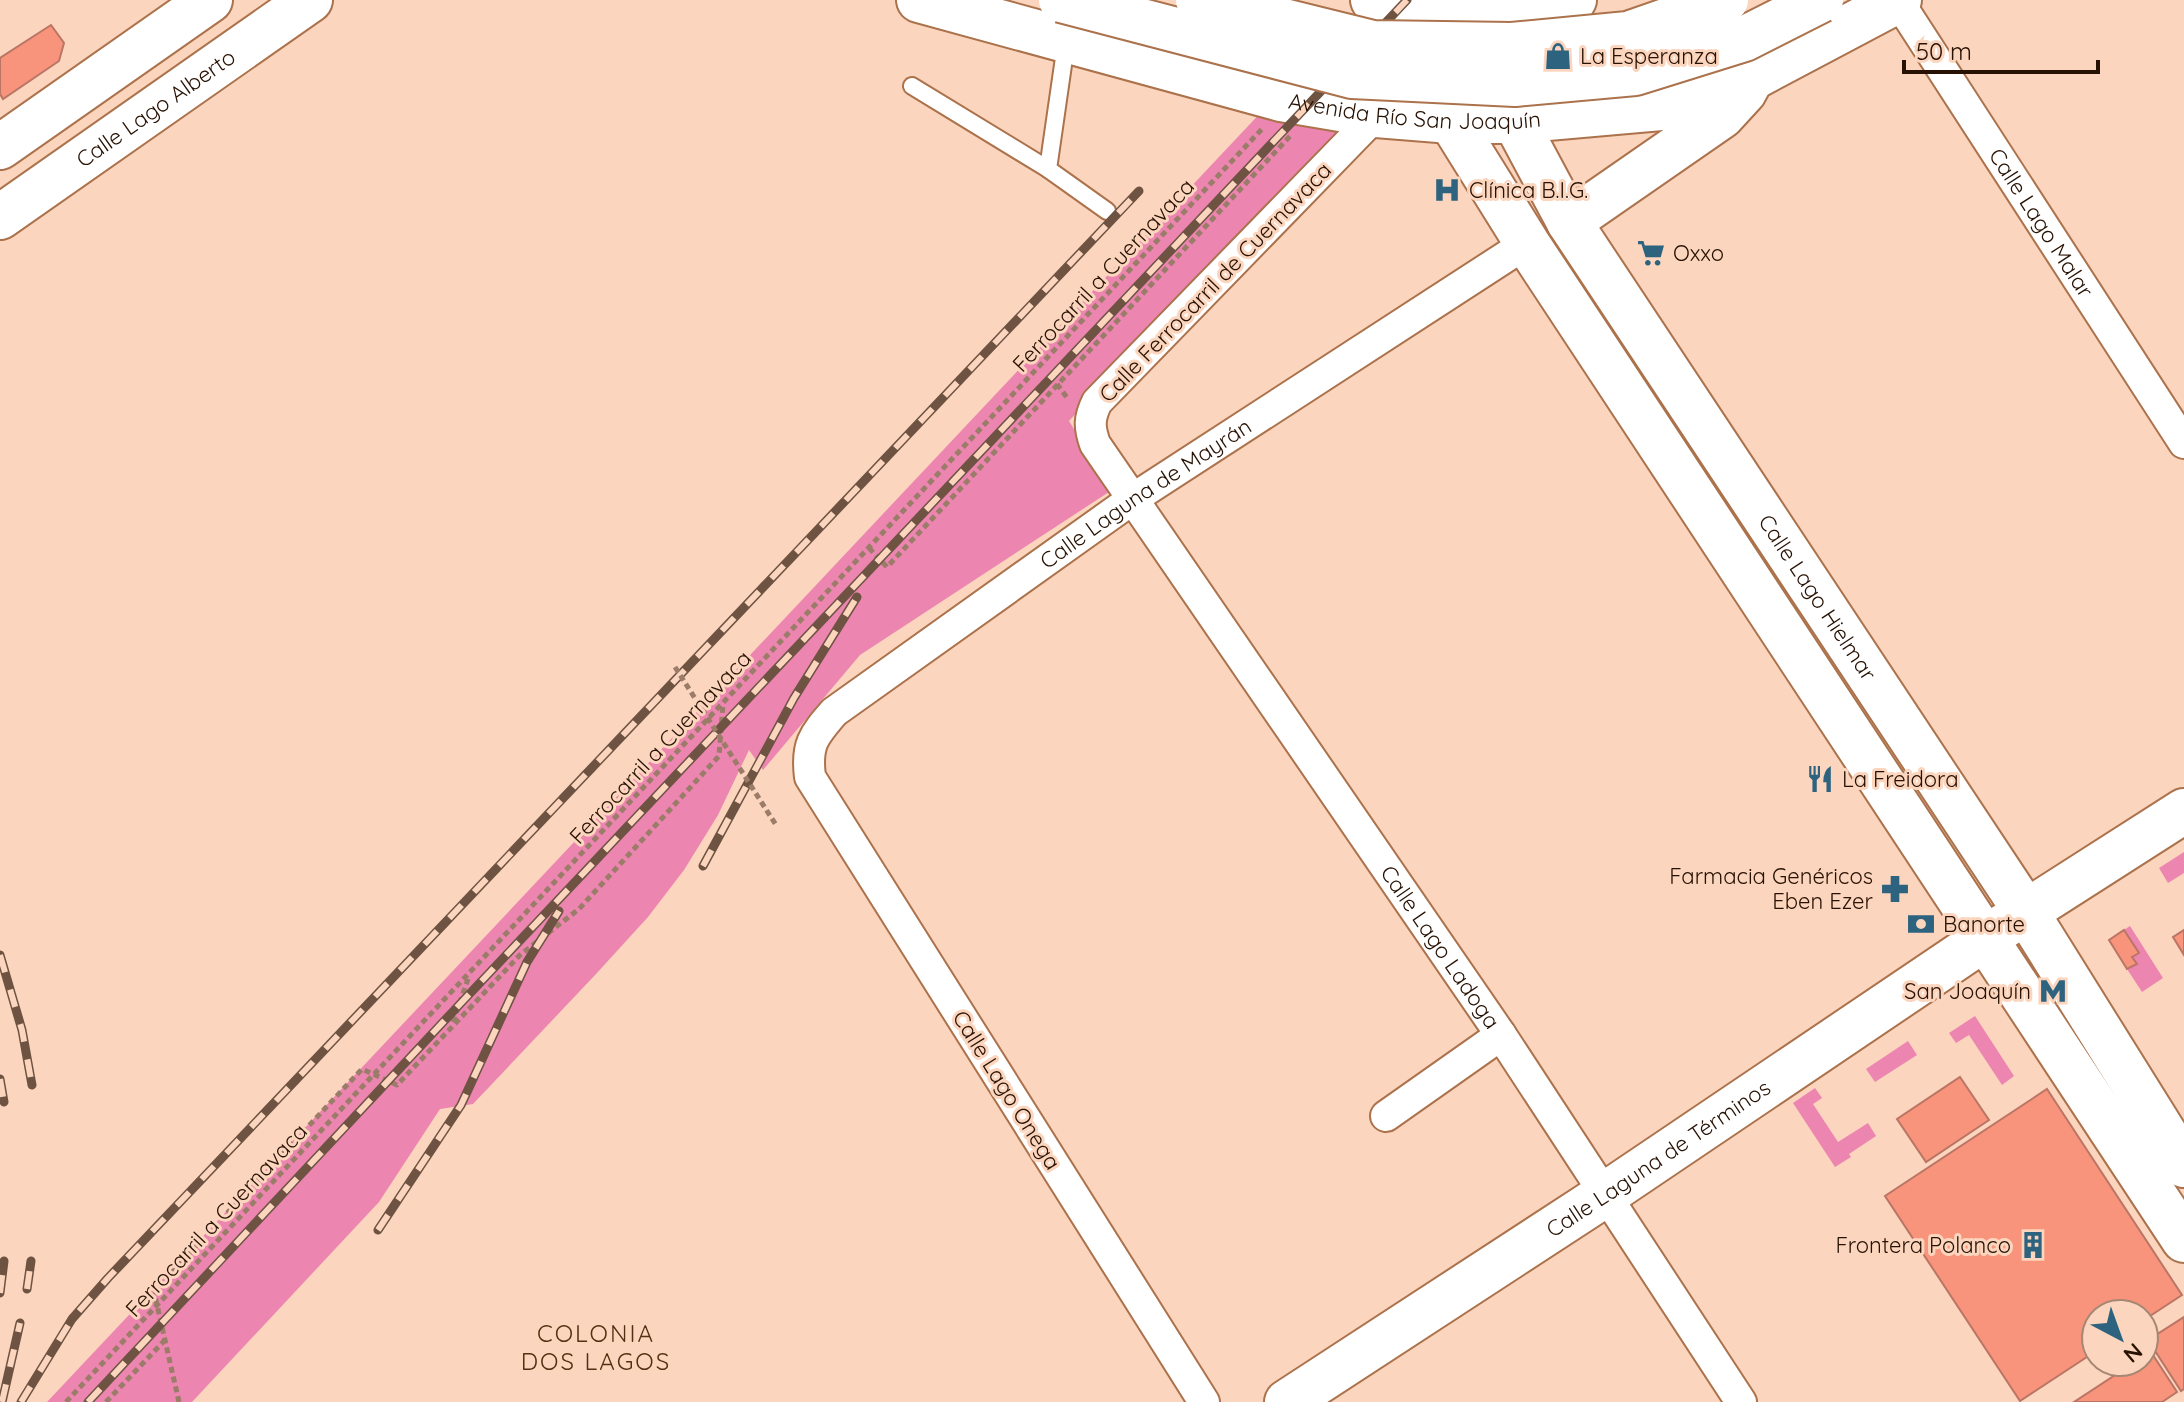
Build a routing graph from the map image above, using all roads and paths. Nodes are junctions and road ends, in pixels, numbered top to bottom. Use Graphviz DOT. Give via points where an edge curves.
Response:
graph roads {
  1 [pos="210,0"];
  2 [pos="310,0"];
  3 [pos="919,0"];
  4 [pos="1198,0"];
  5 [pos="1373,0"];
  6 [pos="1574,0"];
  7 [pos="1719,0"];
  8 [pos="1726,0"];
  9 [pos="1821,0"];
  10 [pos="1898,0"];
  11 [pos="970,5"];
  12 [pos="1498,6"];
  13 [pos="1062,13"];
  14 [pos="1752,78"];
  15 [pos="912,86"];
  16 [pos="1376,115"];
  17 [pos="1451,121"];
  18 [pos="1515,121"];
  19 [pos="1265,125"];
  20 [pos="1293,133"];
  21 [pos="0,147"];
  22 [pos="1048,169"];
  23 [pos="1107,211"];
  24 [pos="0,217"];
  25 [pos="1569,222"];
  26 [pos="1527,243"];
  27 [pos="2184,443"];
  28 [pos="1134,498"];
  29 [pos="869,548"];
  30 [pos="675,667"];
  31 [pos="723,703"];
  32 [pos="810,777"];
  33 [pos="2184,811"];
  34 [pos="776,825"];
  35 [pos="2026,912"];
  36 [pos="1987,937"];
  37 [pos="469,974"];
  38 [pos="452,1027"];
  39 [pos="1501,1035"];
  40 [pos="375,1075"];
  41 [pos="1386,1116"];
  42 [pos="2184,1165"];
  43 [pos="1606,1194"];
  44 [pos="2184,1240"];
  45 [pos="157,1306"];
  46 [pos="165,1340"];
  47 [pos="66,1402"];
  48 [pos="106,1402"];
  49 [pos="179,1402"];
  50 [pos="1204,1402"];
  51 [pos="1287,1402"];
  52 [pos="1741,1402"];
  1 -- 21 [label="main road"];
  2 -- 24 [label="main road, Calle Lago Alberto"];
  3 -- 11 [label="main road, Avenida Río San Joaquín"];
  4 -- 8 [label="main road, bridge" via="1373,43 1512,45 1628,34"];
  5 -- 12 [label="main road"];
  6 -- 12 [label="main road"];
  7 -- 14 [label="main road"];
  9 -- 13 [label="main road, Avenida Río San Joaquín, bridge" via="1744,39 1635,73 1515,84 1352,76"];
  10 -- 14 [label="main road, Avenida Río San Joaquín"];
  10 -- 27 [label="street, Calle Lago Malar"];
  11 -- 13 [label="main road, Avenida Río San Joaquín"];
  12 -- 18 [label="main road, Calle Lago Hielmar" via="1500,61"];
  13 -- 16 [label="main road, Avenida Río San Joaquín" via="1281,99"];
  13 -- 22 [label="lane" via="1062,85"];
  14 -- 18 [label="main road, Avenida Río San Joaquín" via="1661,108"];
  14 -- 25 [label="main road" via="1722,116"];
  15 -- 22 [label="lane"];
  16 -- 17 [label="main road, Avenida Río San Joaquín"];
  16 -- 28 [label="street, Calle Ferrocarril de Cuernavaca" via="1097,402 1089,428 1095,444"];
  17 -- 18 [label="main road, Avenida Río San Joaquín"];
  17 -- 26 [label="main road"];
  18 -- 25 [label="main road, Calle Lago Hielmar"];
  19 -- 29 [label="path, Ferrocarril a Cuernavaca"];
  20 -- 29 [label="path" via="887,567"];
  22 -- 23 [label="lane"];
  25 -- 35 [label="main road, Calle Lago Hielmar"];
  26 -- 28 [label="street, Calle Laguna de Mayrán"];
  26 -- 36 [label="main road"];
  28 -- 32 [label="street, Calle Laguna de Mayrán" via="834,712 815,734 807,754"];
  28 -- 39 [label="street, Calle Lago Ladoga"];
  29 -- 31 [label="path, Ferrocarril a Cuernavaca"];
  30 -- 34 [label="path, bridge"];
  31 -- 37 [label="path, Ferrocarril a Cuernavaca"];
  31 -- 38 [label="path" via="719,756 579,909 520,955"];
  32 -- 50 [label="street, Calle Lago Onega"];
  33 -- 35 [label="main road, Calle Laguna de Términos"];
  35 -- 36 [label="main road, Calle Laguna de Términos"];
  35 -- 42 [label="main road, Calle Lago Hielmar"];
  36 -- 43 [label="main road, Calle Laguna de Términos"];
  36 -- 44 [label="main road"];
  37 -- 38 [label="path"];
  37 -- 40 [label="path, Ferrocarril a Cuernavaca"];
  38 -- 40 [label="path" via="397,1085"];
  39 -- 41 [label="street"];
  39 -- 43 [label="street, Calle Lago Ladoga"];
  40 -- 45 [label="path, Ferrocarril a Cuernavaca"];
  40 -- 45 [label="path" via="362,1069 156,1289"];
  43 -- 51 [label="main road, Calle Laguna de Términos"];
  43 -- 52 [label="street, Calle Lago Ladoga"];
  45 -- 46 [label="path"];
  45 -- 47 [label="path, Ferrocarril a Cuernavaca"];
  46 -- 48 [label="path"];
  46 -- 49 [label="path"];
}
